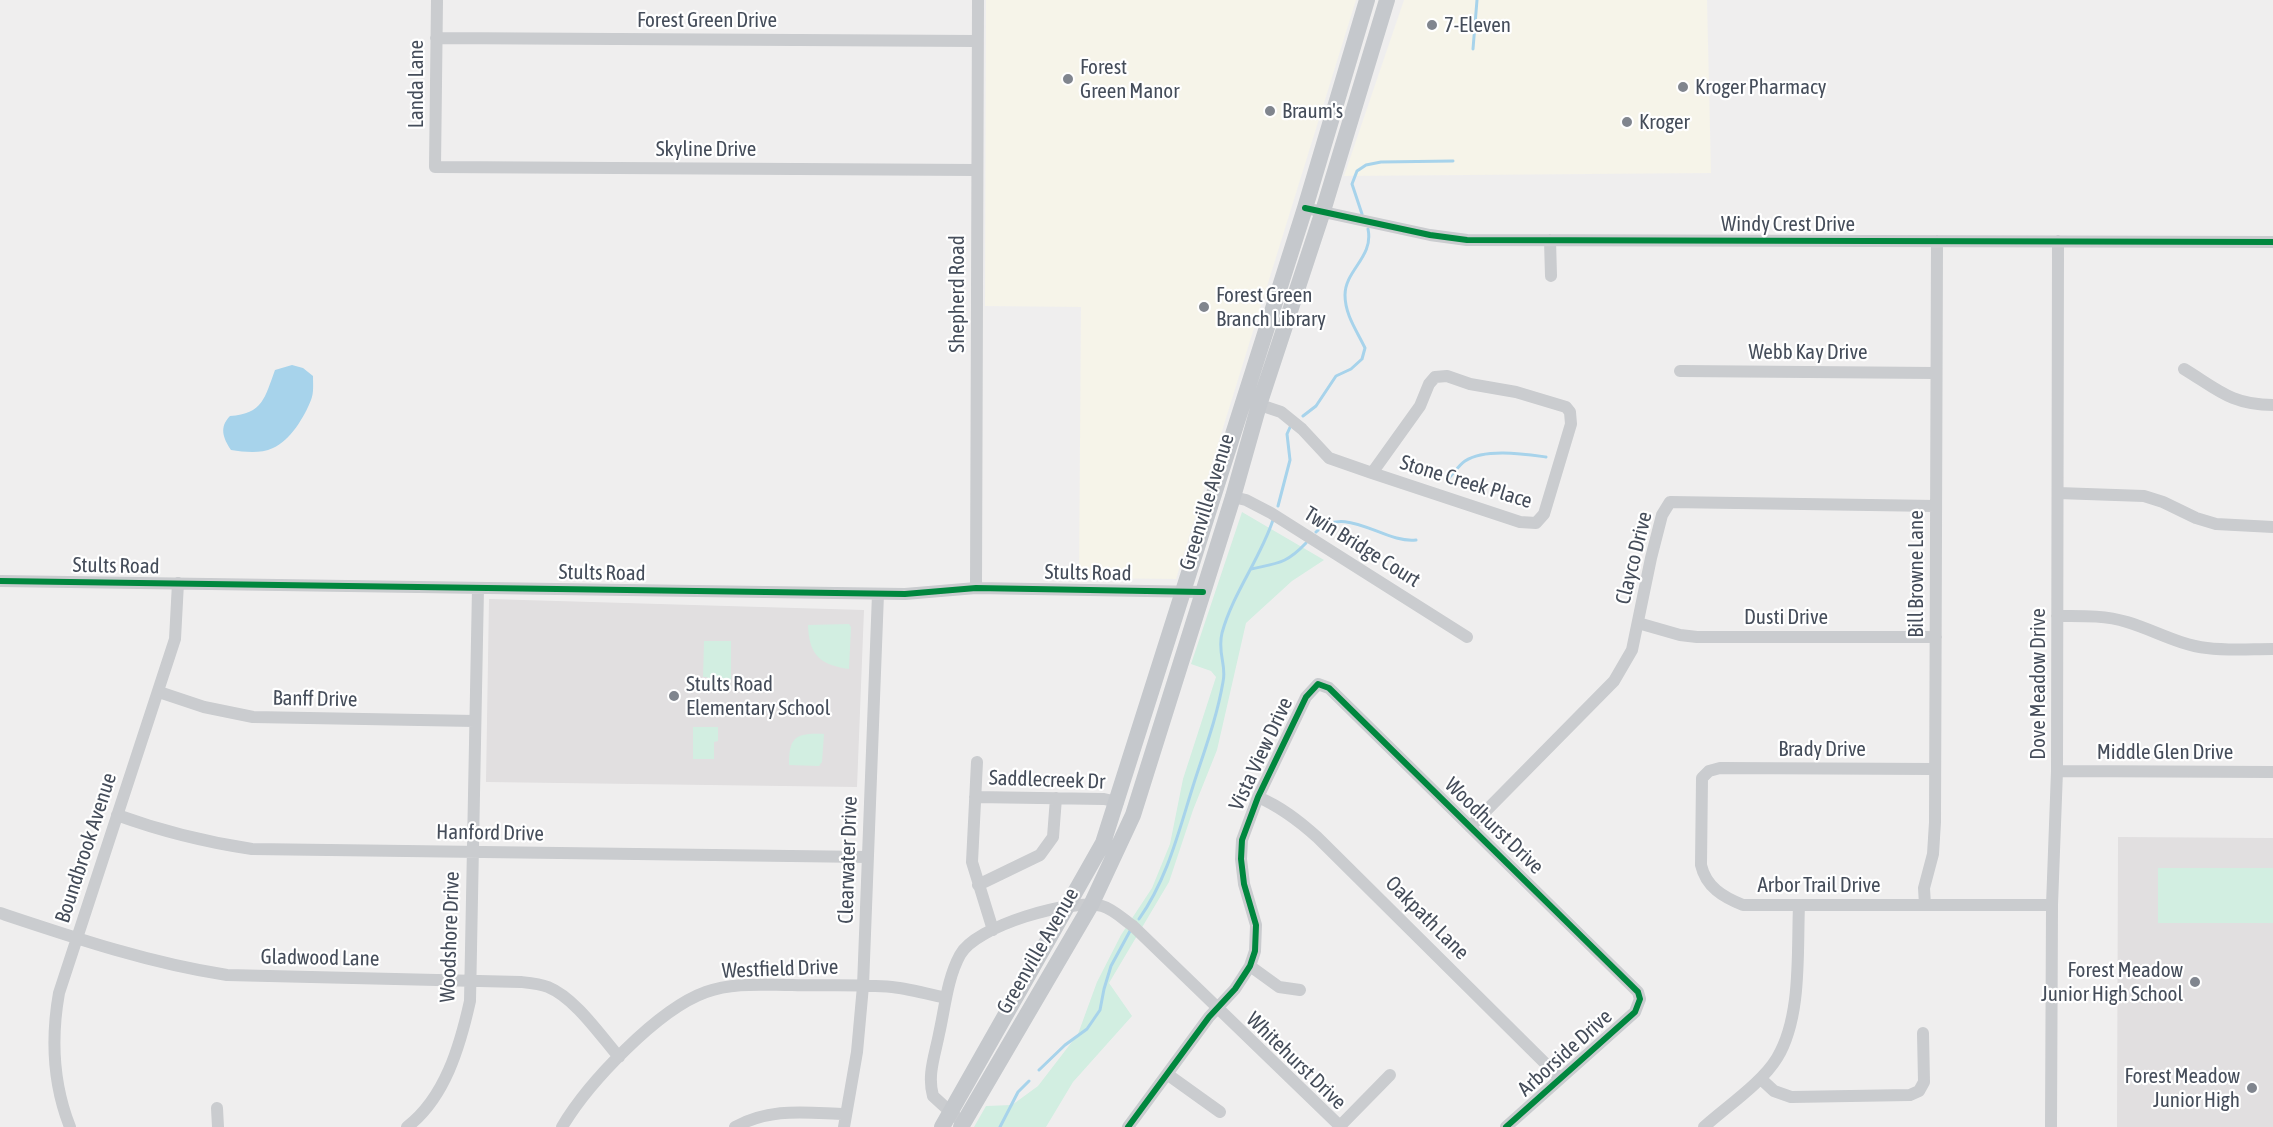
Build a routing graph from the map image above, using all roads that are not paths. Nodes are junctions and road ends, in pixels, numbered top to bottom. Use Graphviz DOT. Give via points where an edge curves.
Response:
graph roads {
  1 [pos="437,0"];
  2 [pos="978,0"];
  3 [pos="1367,0"];
  4 [pos="1387,0"];
  5 [pos="436,38"];
  6 [pos="977,41"];
  7 [pos="1345,74"];
  8 [pos="1346,137"];
  9 [pos="435,168"];
  10 [pos="977,170"];
  11 [pos="1305,208"];
  12 [pos="1323,211"];
  13 [pos="1550,240"];
  14 [pos="1937,241"];
  15 [pos="2058,242"];
  16 [pos="2273,242"];
  17 [pos="1551,276"];
  18 [pos="2184,369"];
  19 [pos="1680,371"];
  20 [pos="1935,372"];
  21 [pos="1252,402"];
  22 [pos="2273,405"];
  23 [pos="1372,473"];
  24 [pos="2058,493"];
  25 [pos="1233,497"];
  26 [pos="1936,506"];
  27 [pos="2273,527"];
  28 [pos="0,581"];
  29 [pos="178,583"];
  30 [pos="478,588"];
  31 [pos="976,588"];
  32 [pos="1185,592"];
  33 [pos="1203,592"];
  34 [pos="878,594"];
  35 [pos="2057,616"];
  36 [pos="1638,623"];
  37 [pos="1467,637"];
  38 [pos="1935,637"];
  39 [pos="2273,649"];
  40 [pos="1318,684"];
  41 [pos="159,692"];
  42 [pos="475,721"];
  43 [pos="977,762"];
  44 [pos="1935,769"];
  45 [pos="1709,771"];
  46 [pos="2057,771"];
  47 [pos="2273,772"];
  48 [pos="975,797"];
  49 [pos="1258,797"];
  50 [pos="1056,798"];
  51 [pos="1118,802"];
  52 [pos="117,815"];
  53 [pos="1470,827"];
  54 [pos="473,852"];
  55 [pos="867,857"];
  56 [pos="978,885"];
  57 [pos="1069,905"];
  58 [pos="1091,905"];
  59 [pos="1799,905"];
  60 [pos="1925,905"];
  61 [pos="2052,905"];
  62 [pos="0,913"];
  63 [pos="993,930"];
  64 [pos="77,938"];
  65 [pos="1250,966"];
  66 [pos="471,981"];
  67 [pos="863,986"];
  68 [pos="1300,990"];
  69 [pos="946,998"];
  70 [pos="1640,999"];
  71 [pos="1217,1008"];
  72 [pos="1923,1033"];
  73 [pos="619,1057"];
  74 [pos="1167,1074"];
  75 [pos="1390,1075"];
  76 [pos="1560,1078"];
  77 [pos="1761,1078"];
  78 [pos="217,1107"];
  79 [pos="1220,1112"];
  80 [pos="846,1113"];
  81 [pos="954,1122"];
  82 [pos="1340,1126"];
  83 [pos="70,1127"];
  84 [pos="218,1127"];
  85 [pos="407,1127"];
  86 [pos="562,1127"];
  87 [pos="735,1127"];
  88 [pos="844,1127"];
  89 [pos="1128,1127"];
  90 [pos="1506,1127"];
  91 [pos="1704,1127"];
  92 [pos="2051,1127"];
  1 -- 5 [label="street, Landa Lane"];
  2 -- 6 [label="street, Shepherd Road"];
  3 -- 7 [label="main road, Greenville Avenue"];
  4 -- 8 [label="main road, Greenville Avenue"];
  5 -- 6 [label="street, Forest Green Drive"];
  5 -- 9 [label="street, Landa Lane"];
  6 -- 10 [label="street, Shepherd Road"];
  7 -- 8 [label="main road" via="1348,90 1339,128"];
  7 -- 11 [label="main road, Greenville Avenue"];
  8 -- 12 [label="main road, Greenville Avenue"];
  9 -- 10 [label="street, Skyline Drive"];
  10 -- 31 [label="street, Shepherd Road"];
  11 -- 12 [label="street, Windy Crest Drive"];
  11 -- 21 [label="main road, Greenville Avenue"];
  12 -- 13 [label="street, Windy Crest Drive" via="1467,240"];
  12 -- 21 [label="main road, Greenville Avenue"];
  13 -- 14 [label="street, Windy Crest Drive"];
  13 -- 17 [label="street"];
  14 -- 15 [label="street, Windy Crest Drive"];
  14 -- 20 [label="street, Bill Browne Lane"];
  15 -- 16 [label="street, Windy Crest Drive"];
  15 -- 24 [label="street, Dove Meadow Drive"];
  18 -- 22 [label="street" via="2233,398"];
  19 -- 20 [label="street, Webb Kay Drive"];
  20 -- 26 [label="street, Bill Browne Lane"];
  21 -- 23 [label="street, Stone Creek Place" via="1281,412 1329,458"];
  21 -- 25 [label="main road, Greenville Avenue"];
  21 -- 32 [label="main road, Greenville Avenue"];
  23 -- 23 [label="street, Stone Creek Place" via="1520,522 1536,523 1544,514 1571,424 1570,412 1566,407 1516,392 1447,376 1436,378"];
  24 -- 27 [label="street" via="2144,496 2216,524"];
  24 -- 35 [label="street, Dove Meadow Drive"];
  25 -- 33 [label="main road, Greenville Avenue"];
  25 -- 37 [label="street, Twin Bridge Court" via="1271,513"];
  26 -- 36 [label="street, Clayco Drive" via="1670,502 1662,515"];
  26 -- 38 [label="street, Bill Browne Lane"];
  28 -- 29 [label="street, Stults Road"];
  29 -- 30 [label="street, Stults Road"];
  29 -- 41 [label="street, Boundbrook Avenue" via="175,639"];
  30 -- 34 [label="street, Stults Road"];
  30 -- 42 [label="street, Woodshore Drive"];
  31 -- 32 [label="street, Stults Road"];
  31 -- 34 [label="street, Stults Road"];
  32 -- 33 [label="street, Stults Road"];
  32 -- 51 [label="main road, Greenville Avenue"];
  33 -- 58 [label="main road, Greenville Avenue" via="1133,815"];
  34 -- 55 [label="street, Clearwater Drive"];
  35 -- 39 [label="street" via="2119,620 2178,642 2207,648"];
  35 -- 46 [label="street, Dove Meadow Drive"];
  36 -- 38 [label="street, Dusti Drive" via="1697,637"];
  36 -- 53 [label="street, Clayco Drive" via="1632,650 1614,681"];
  38 -- 44 [label="street, Bill Browne Lane"];
  40 -- 49 [label="street, Vista View Drive" via="1306,697"];
  40 -- 53 [label="street, Woodhurst Drive" via="1329,688"];
  41 -- 42 [label="street, Banff Drive" via="204,707 254,717"];
  41 -- 52 [label="street, Boundbrook Avenue"];
  42 -- 54 [label="street, Woodshore Drive"];
  43 -- 48 [label="street"];
  44 -- 45 [label="street, Brady Drive"];
  44 -- 60 [label="street, Bill Browne Lane" via="1934,844 1924,888"];
  45 -- 59 [label="street, Arbor Trail Drive" via="1702,778 1704,876 1725,898 1743,905"];
  46 -- 47 [label="street, Middle Glen Drive"];
  46 -- 61 [label="street, Dove Meadow Drive"];
  48 -- 50 [label="street, Saddlecreek Dr"];
  48 -- 56 [label="street" via="972,862"];
  49 -- 65 [label="street, Vista View Drive" via="1242,840 1241,859 1256,925"];
  49 -- 76 [label="street, Oakpath Lane" via="1297,819 1317,837"];
  50 -- 51 [label="street, Saddlecreek Dr"];
  50 -- 56 [label="street" via="1053,837 1040,855"];
  51 -- 57 [label="main road, Greenville Avenue" via="1096,858"];
  52 -- 54 [label="street, Hanford Drive" via="210,843 252,849"];
  52 -- 64 [label="street, Boundbrook Avenue"];
  53 -- 70 [label="street, Woodhurst Drive" via="1634,986"];
  54 -- 55 [label="street, Hanford Drive"];
  54 -- 66 [label="street, Woodshore Drive"];
  55 -- 67 [label="street, Clearwater Drive"];
  56 -- 63 [label="street"];
  57 -- 58 [label="street, Whitehurst Drive"];
  57 -- 63 [label="street, Whitehurst Drive"];
  57 -- 81 [label="main road, Greenville Avenue"];
  58 -- 71 [label="street, Whitehurst Drive" via="1110,909 1133,926"];
  58 -- 81 [label="main road, Greenville Avenue"];
  59 -- 60 [label="street, Arbor Trail Drive"];
  59 -- 77 [label="street" via="1791,1029 1777,1058"];
  60 -- 61 [label="street, Arbor Trail Drive"];
  61 -- 92 [label="street, Dove Meadow Drive"];
  62 -- 64 [label="street, Gladwood Lane"];
  63 -- 69 [label="street, Whitehurst Drive" via="969,943 961,954"];
  64 -- 66 [label="street, Gladwood Lane" via="179,968 227,975"];
  64 -- 83 [label="street, Boundbrook Avenue" via="59,993 54,1041 58,1088"];
  65 -- 68 [label="street" via="1279,987"];
  65 -- 71 [label="street, Vista View Drive"];
  66 -- 73 [label="street, Gladwood Lane" via="548,987 573,1005"];
  66 -- 85 [label="street, Woodshore Drive" via="464,1029 451,1065 430,1101"];
  67 -- 69 [label="street, Westfield Drive" via="893,987"];
  67 -- 73 [label="street, Westfield Drive" via="750,985 706,992 663,1016"];
  67 -- 80 [label="street, Clearwater Drive"];
  69 -- 81 [label="street, Whitehurst Drive" via="930,1086 933,1096"];
  70 -- 76 [label="street, Arborside Drive" via="1635,1012"];
  71 -- 74 [label="street, Vista View Drive"];
  71 -- 82 [label="street, Whitehurst Drive"];
  72 -- 77 [label="street" via="1924,1082 1919,1091 1910,1095 1791,1097 1774,1091"];
  73 -- 86 [label="street, Westfield Drive" via="593,1082"];
  74 -- 79 [label="street"];
  74 -- 89 [label="street, Vista View Drive"];
  75 -- 82 [label="street"];
  76 -- 90 [label="street, Arborside Drive"];
  77 -- 91 [label="street"];
  78 -- 84 [label="street"];
  80 -- 87 [label="street" via="767,1114"];
  80 -- 88 [label="street, Clearwater Drive"];
}
